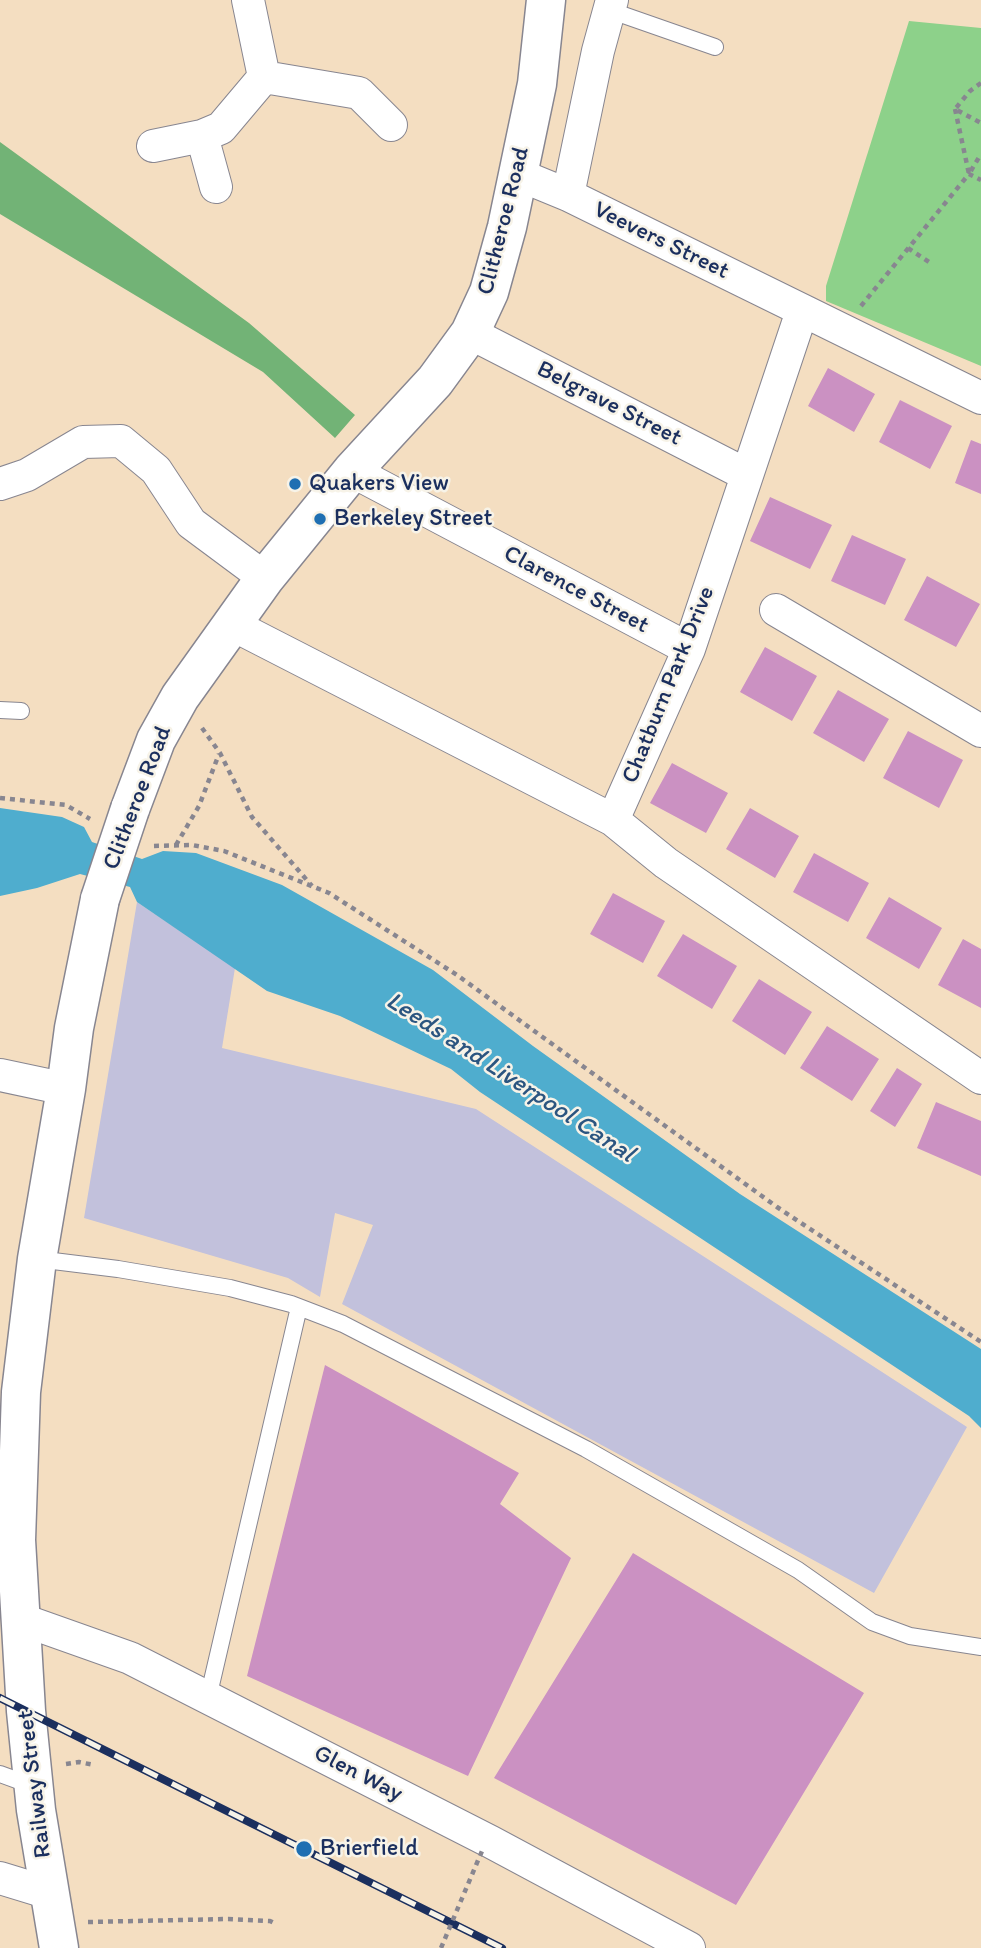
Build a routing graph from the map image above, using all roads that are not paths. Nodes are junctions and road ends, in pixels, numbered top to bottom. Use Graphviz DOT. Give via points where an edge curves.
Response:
graph roads {
  1 [pos="248,0"];
  2 [pos="546,0"];
  3 [pos="610,5"];
  4 [pos="715,47"];
  5 [pos="264,78"];
  6 [pos="391,125"];
  7 [pos="202,136"];
  8 [pos="153,146"];
  9 [pos="517,174"];
  10 [pos="216,187"];
  11 [pos="568,195"];
  12 [pos="802,311"];
  13 [pos="470,333"];
  14 [pos="981,398"];
  15 [pos="352,471"];
  16 [pos="747,475"];
  17 [pos="0,484"];
  18 [pos="265,578"];
  19 [pos="776,610"];
  20 [pos="233,625"];
  21 [pos="689,649"];
  22 [pos="0,710"];
  23 [pos="21,711"];
  24 [pos="981,731"];
  25 [pos="613,820"];
  26 [pos="0,1076"];
  27 [pos="981,1078"];
  28 [pos="66,1089"];
  29 [pos="37,1259"];
  30 [pos="299,1307"];
  31 [pos="10,1387"];
  32 [pos="8,1537"];
  33 [pos="20,1619"];
  34 [pos="981,1647"];
  35 [pos="208,1698"];
  36 [pos="16,1780"];
  37 [pos="0,1878"];
  38 [pos="55,1921"];
  39 [pos="689,1948"];
  1 -- 5 [label="street"];
  2 -- 9 [label="main road, Clitheroe Road" via="537,83"];
  3 -- 4 [label="lane"];
  3 -- 11 [label="street"];
  5 -- 6 [label="street" via="359,93"];
  5 -- 7 [label="street" via="221,128"];
  7 -- 8 [label="street"];
  7 -- 10 [label="street"];
  9 -- 11 [label="street, Veevers Street"];
  9 -- 13 [label="main road, Clitheroe Road" via="489,292"];
  11 -- 12 [label="street, Veevers Street"];
  12 -- 14 [label="street"];
  12 -- 16 [label="street, Chatburn Park Drive"];
  13 -- 15 [label="main road, Clitheroe Road" via="435,381"];
  13 -- 16 [label="street, Belgrave Street"];
  15 -- 18 [label="main road, Clitheroe Road"];
  15 -- 21 [label="street, Clarence Street"];
  16 -- 21 [label="street, Chatburn Park Drive"];
  17 -- 18 [label="street" via="26,475 83,442 121,441 156,470 191,523"];
  18 -- 20 [label="main road, Clitheroe Road"];
  19 -- 24 [label="street"];
  20 -- 25 [label="street"];
  20 -- 28 [label="main road, Clitheroe Road, bridge" via="180,697 156,740 130,809 100,899"];
  21 -- 25 [label="street, Chatburn Park Drive"];
  22 -- 23 [label="lane"];
  25 -- 27 [label="street" via="666,863"];
  26 -- 28 [label="street"];
  28 -- 29 [label="main road, Clitheroe Road"];
  29 -- 30 [label="lane" via="230,1288"];
  29 -- 31 [label="main road, Clitheroe Road"];
  30 -- 34 [label="lane" via="343,1324 586,1449 798,1570 872,1622 910,1636"];
  30 -- 35 [label="lane"];
  31 -- 32 [label="main road, Clitheroe Road"];
  32 -- 33 [label="main road, Clitheroe Road"];
  33 -- 35 [label="street, Glen Way" via="130,1658"];
  33 -- 36 [label="main road, Railway Street"];
  35 -- 39 [label="street, Glen Way"];
  36 -- 38 [label="main road, Railway Street"];
  37 -- 38 [label="street"];
}
